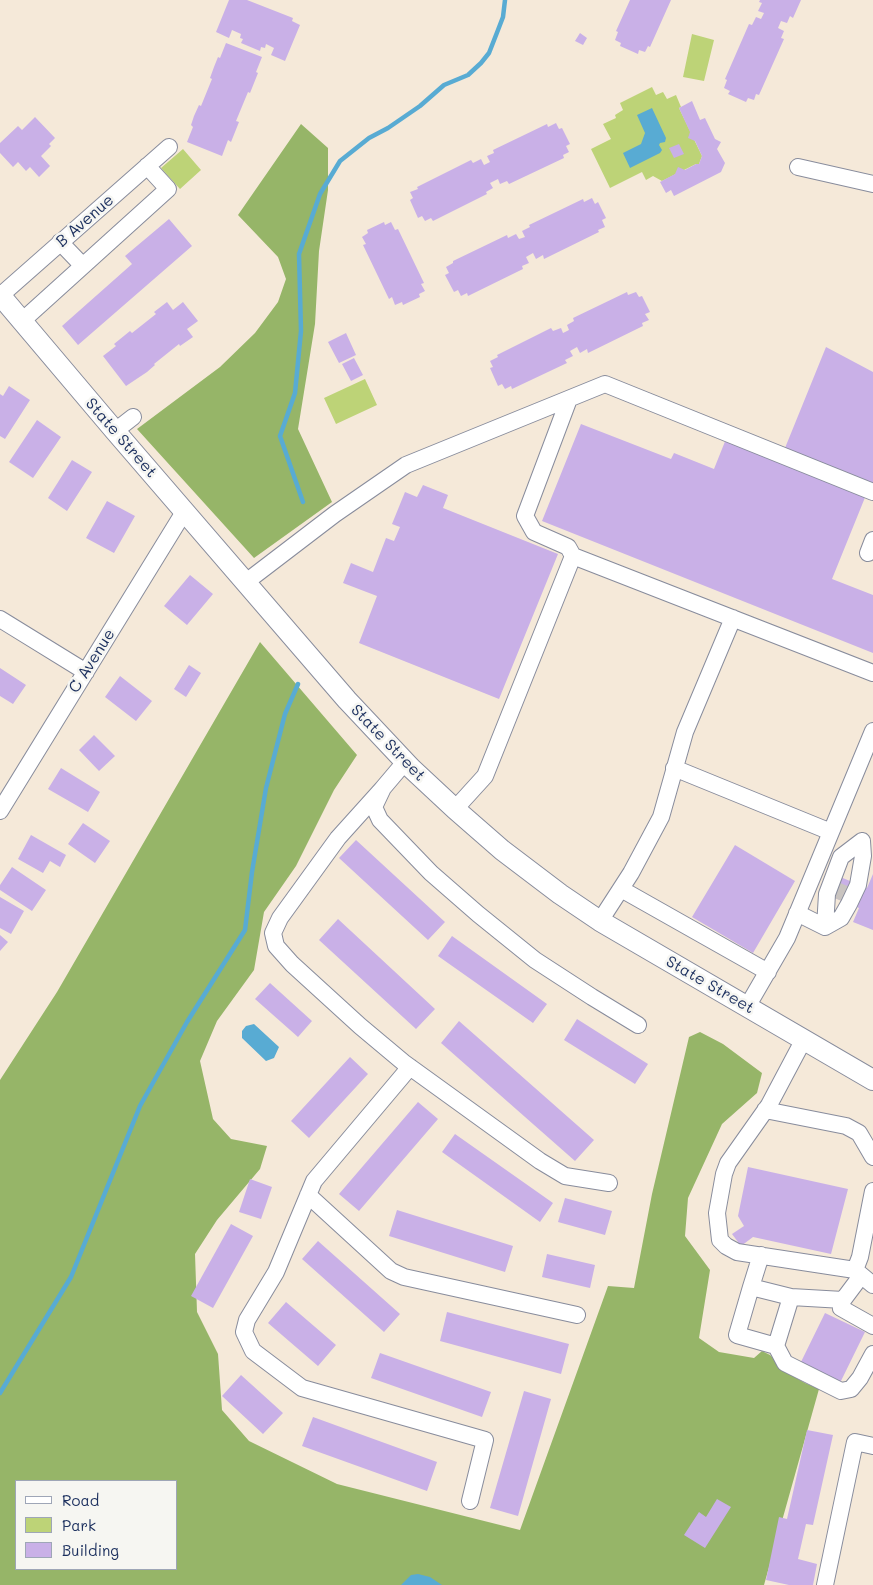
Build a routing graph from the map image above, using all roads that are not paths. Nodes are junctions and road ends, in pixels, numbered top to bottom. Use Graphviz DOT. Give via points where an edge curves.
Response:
graph roads {
  1 [pos="169,147"];
  2 [pos="147,166"];
  3 [pos="798,166"];
  4 [pos="873,184"];
  5 [pos="60,242"];
  6 [pos="82,266"];
  7 [pos="0,295"];
  8 [pos="22,321"];
  9 [pos="569,399"];
  10 [pos="133,417"];
  11 [pos="115,431"];
  12 [pos="873,492"];
  13 [pos="184,512"];
  14 [pos="573,556"];
  15 [pos="246,582"];
  16 [pos="733,618"];
  17 [pos="0,619"];
  18 [pos="86,672"];
  19 [pos="873,673"];
  20 [pos="873,731"];
  21 [pos="405,762"];
  22 [pos="866,767"];
  23 [pos="674,768"];
  24 [pos="383,788"];
  25 [pos="455,809"];
  26 [pos="0,811"];
  27 [pos="831,832"];
  28 [pos="869,849"];
  29 [pos="845,880"];
  30 [pos="621,889"];
  31 [pos="837,899"];
  32 [pos="797,913"];
  33 [pos="600,921"];
  34 [pos="825,927"];
  35 [pos="768,972"];
  36 [pos="747,1007"];
  37 [pos="638,1024"];
  38 [pos="804,1039"];
  39 [pos="410,1067"];
  40 [pos="873,1078"];
  41 [pos="765,1110"];
  42 [pos="873,1157"];
  43 [pos="609,1183"];
  44 [pos="873,1191"];
  45 [pos="308,1195"];
  46 [pos="761,1255"];
  47 [pos="863,1277"];
  48 [pos="751,1287"];
  49 [pos="791,1297"];
  50 [pos="844,1300"];
  51 [pos="577,1315"];
  52 [pos="873,1326"];
  53 [pos="776,1346"];
  54 [pos="873,1354"];
  55 [pos="873,1446"];
  56 [pos="470,1501"];
  57 [pos="825,1585"];
  1 -- 2 [label="street, B Avenue"];
  2 -- 5 [label="street, B Avenue"];
  2 -- 6 [label="street" via="168,190"];
  3 -- 4 [label="street"];
  5 -- 6 [label="street"];
  5 -- 7 [label="street, B Avenue"];
  6 -- 8 [label="street"];
  7 -- 8 [label="main road, State Street"];
  8 -- 11 [label="main road, State Street"];
  9 -- 12 [label="street" via="605,384"];
  9 -- 14 [label="street" via="525,516 534,532 568,547"];
  9 -- 15 [label="street" via="406,465"];
  10 -- 11 [label="street"];
  11 -- 13 [label="main road, State Street"];
  13 -- 15 [label="main road, State Street"];
  13 -- 18 [label="street, C Avenue"];
  14 -- 16 [label="street"];
  14 -- 25 [label="street" via="485,776"];
  15 -- 21 [label="main road, State Street"];
  16 -- 19 [label="street"];
  16 -- 23 [label="street" via="685,732"];
  17 -- 18 [label="street"];
  18 -- 26 [label="street, C Avenue"];
  20 -- 22 [label="street"];
  21 -- 24 [label="street"];
  21 -- 25 [label="main road, State Street"];
  22 -- 27 [label="street"];
  23 -- 27 [label="street"];
  23 -- 30 [label="street" via="661,817"];
  24 -- 37 [label="street" via="374,807 380,820 431,873 535,960"];
  24 -- 39 [label="street" via="338,838 280,918 273,933 276,946 292,964"];
  25 -- 33 [label="main road, State Street" via="502,850"];
  27 -- 32 [label="street"];
  28 -- 29 [label="street"];
  28 -- 34 [label="street" via="863,856 858,885 849,904 840,918"];
  28 -- 34 [label="street" via="841,857 827,894"];
  30 -- 33 [label="street"];
  30 -- 35 [label="street"];
  31 -- 34 [label="street"];
  32 -- 34 [label="street"];
  32 -- 35 [label="street"];
  33 -- 36 [label="main road, State Street"];
  35 -- 36 [label="street"];
  36 -- 38 [label="main road, State Street"];
  38 -- 40 [label="main road, State Street"];
  38 -- 41 [label="street"];
  39 -- 43 [label="street" via="540,1162 565,1176"];
  39 -- 45 [label="street" via="314,1181"];
  41 -- 42 [label="street" via="846,1126 859,1134"];
  41 -- 46 [label="street" via="728,1163 717,1213 720,1240 726,1246 737,1252"];
  44 -- 47 [label="street" via="860,1257"];
  45 -- 51 [label="street" via="391,1271 404,1277"];
  45 -- 56 [label="street" via="276,1272 247,1320 244,1332 253,1351 302,1388 485,1440"];
  46 -- 47 [label="street"];
  46 -- 48 [label="street"];
  47 -- 50 [label="street"];
  48 -- 49 [label="street"];
  48 -- 53 [label="street" via="737,1335"];
  49 -- 50 [label="street"];
  49 -- 53 [label="street"];
  50 -- 52 [label="street" via="841,1308"];
  53 -- 54 [label="street" via="785,1363 841,1391 851,1389"];
  55 -- 57 [label="street" via="855,1442"];
}
